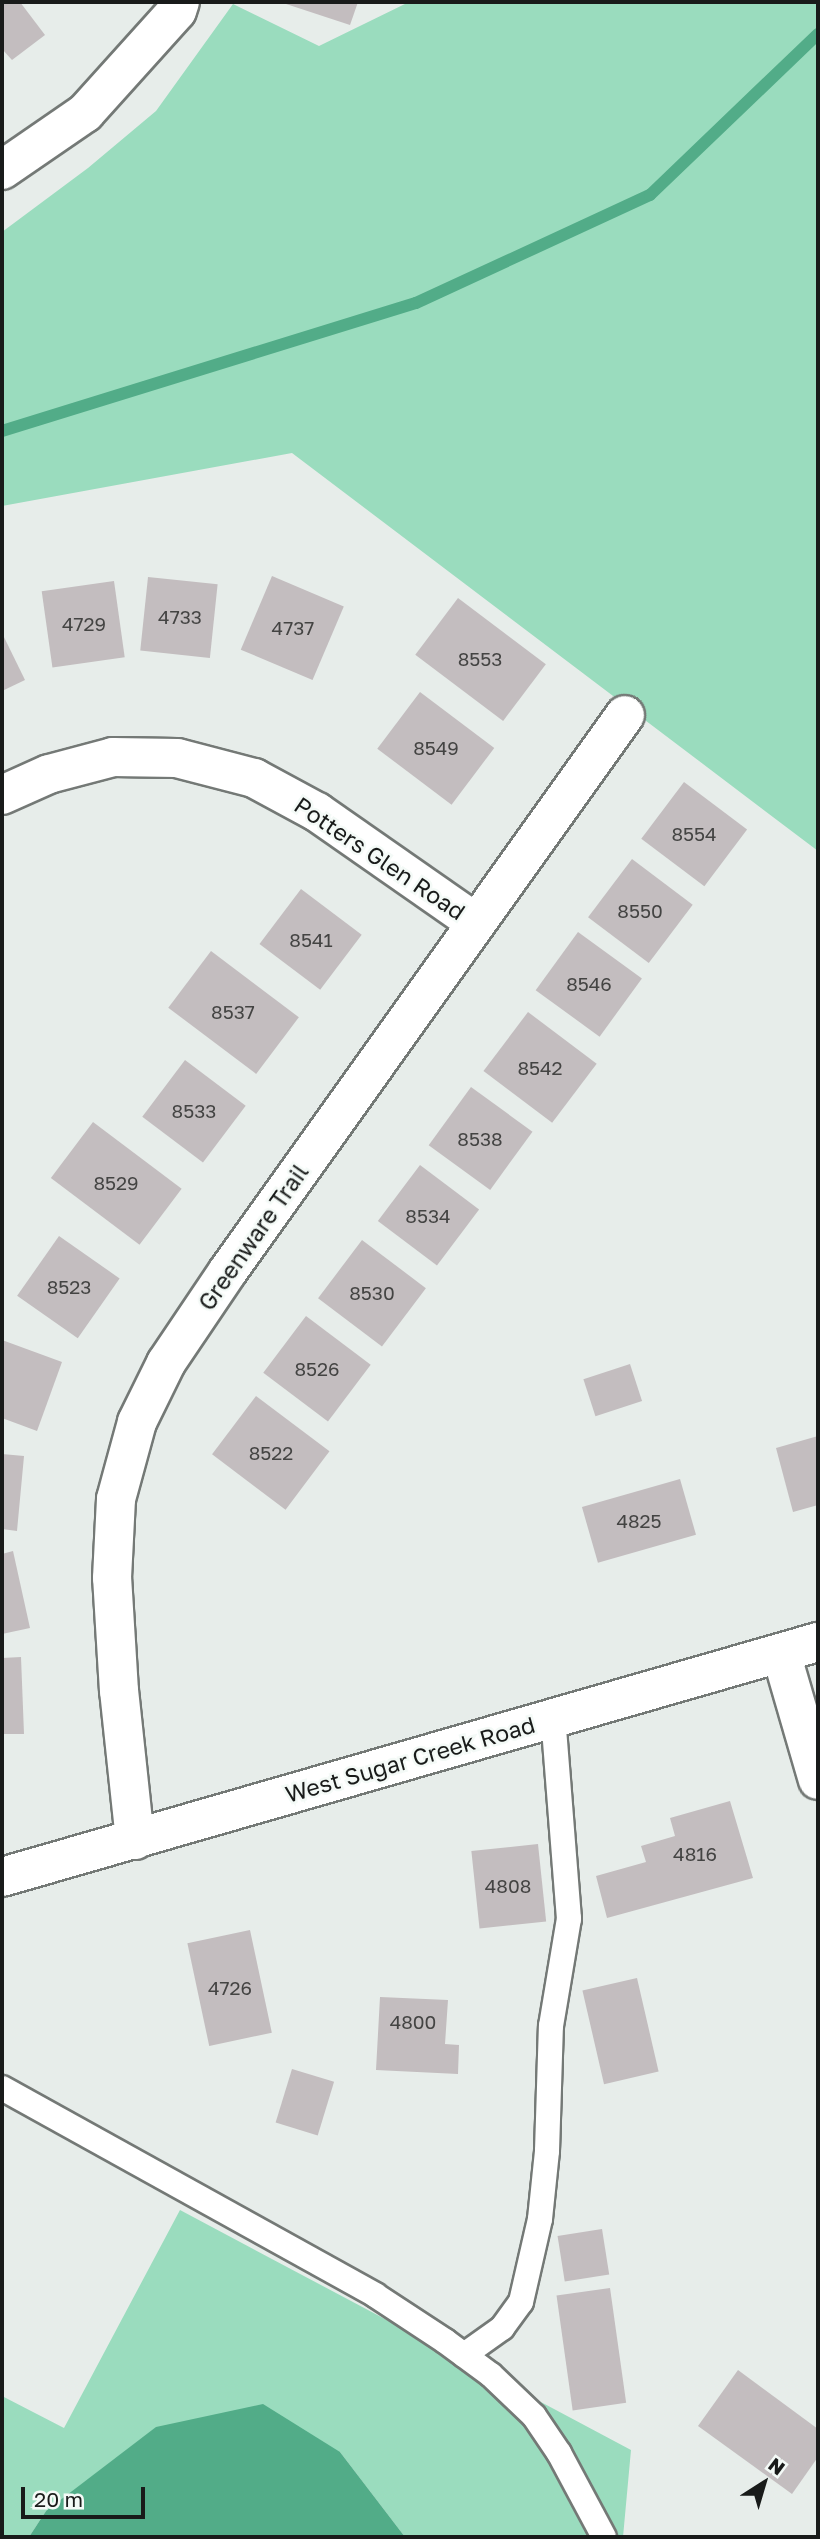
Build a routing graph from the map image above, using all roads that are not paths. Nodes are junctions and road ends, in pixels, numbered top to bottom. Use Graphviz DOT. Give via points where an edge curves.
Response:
graph roads {
  1 [pos="180,2"];
  2 [pos="2,170"];
  3 [pos="625,715"];
  4 [pos="2,795"];
  5 [pos="476,923"];
  6 [pos="818,1642"];
  7 [pos="781,1653"];
  8 [pos="553,1716"];
  9 [pos="818,1780"];
  10 [pos="135,1840"];
  11 [pos="2,1877"];
  12 [pos="2,2088"];
  13 [pos="464,2355"];
  14 [pos="604,2537"];
  1 -- 2 [label="street" via="177,11 85,113"];
  3 -- 5 [label="street, Greenware Trail"];
  4 -- 5 [label="street, Potters Glen Road" via="49,774 113,757 177,758 241,775 317,812"];
  5 -- 10 [label="street, Greenware Trail" via="228,1271 166,1363 137,1422 117,1499 112,1578"];
  6 -- 7 [label="street, West Sugar Creek Road"];
  7 -- 8 [label="street, West Sugar Creek Road"];
  7 -- 9 [label="street"];
  8 -- 10 [label="street, West Sugar Creek Road"];
  8 -- 13 [label="lane" via="569,1919 551,2026 540,2219 521,2302 502,2328"];
  10 -- 11 [label="street, West Sugar Creek Road"];
  12 -- 13 [label="lane" via="375,2295"];
  13 -- 14 [label="lane" via="534,2416"];
}
